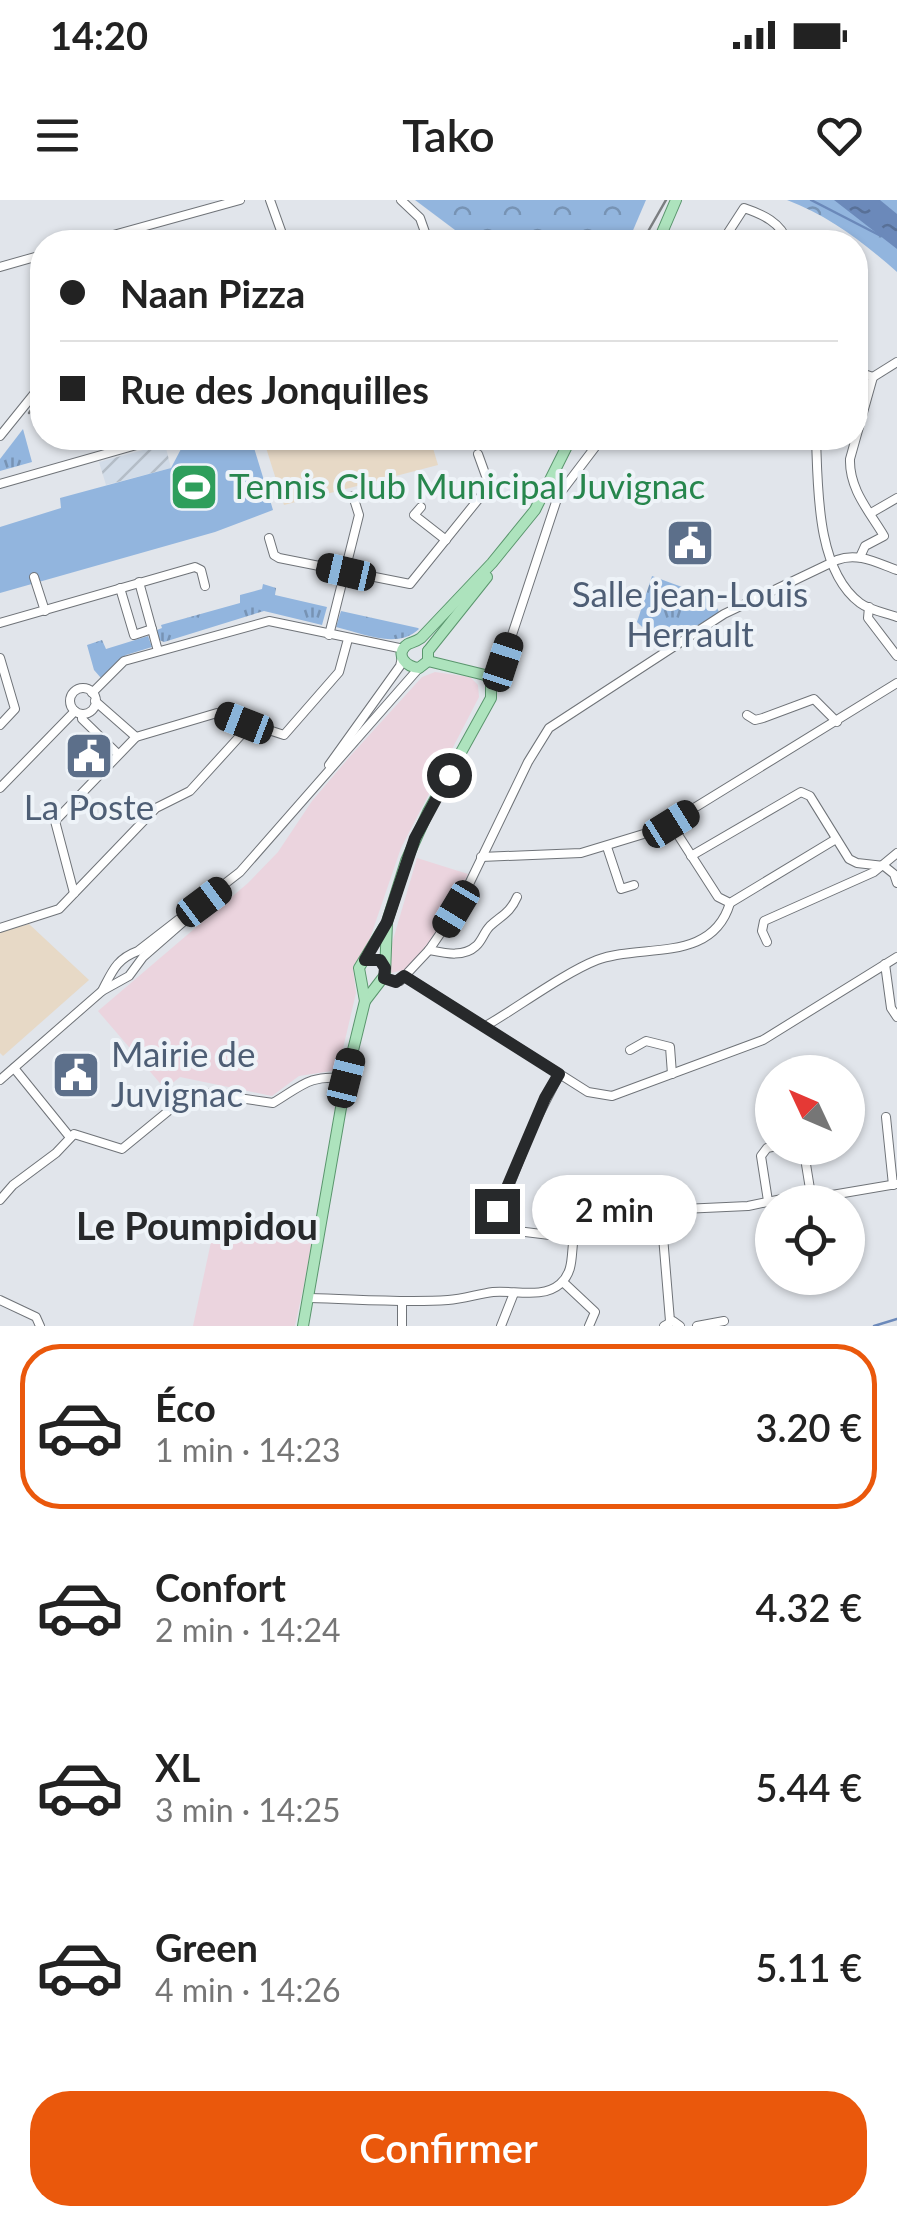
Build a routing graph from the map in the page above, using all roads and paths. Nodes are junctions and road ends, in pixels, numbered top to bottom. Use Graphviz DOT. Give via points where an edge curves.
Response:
graph roads {
  1 [pos="240,200"];
  2 [pos="270,200"];
  3 [pos="401,200"];
  4 [pos="676,200"];
  5 [pos="143,230"];
  6 [pos="281,230"];
  7 [pos="424,230"];
  8 [pos="663,230"];
  9 [pos="729,230"];
  10 [pos="781,230"];
  11 [pos="30,257"];
  12 [pos="1,263"];
  13 [pos="897,362"];
  14 [pos="868,375"];
  15 [pos="873,377"];
  16 [pos="868,395"];
  17 [pos="30,399"];
  18 [pos="0,436"];
  19 [pos="120,450"];
  20 [pos="568,450"];
  21 [pos="569,450"];
  22 [pos="593,450"];
  23 [pos="817,450"];
  24 [pos="853,450"];
  25 [pos="478,454"];
  26 [pos="0,484"];
  27 [pos="353,496"];
  28 [pos="897,498"];
  29 [pos="421,507"];
  30 [pos="870,513"];
  31 [pos="270,538"];
  32 [pos="446,540"];
  33 [pos="860,557"];
  34 [pos="831,564"];
  35 [pos="897,570"];
  36 [pos="346,572"];
  37 [pos="34,577"];
  38 [pos="139,582"];
  39 [pos="205,586"];
  40 [pos="120,588"];
  41 [pos="869,608"];
  42 [pos="45,611"];
  43 [pos="897,618"];
  44 [pos="0,623"];
  45 [pos="152,629"];
  46 [pos="329,635"];
  47 [pos="348,638"];
  48 [pos="417,642"];
  49 [pos="158,650"];
  50 [pos="403,653"];
  51 [pos="897,656"];
  52 [pos="0,658"];
  53 [pos="425,660"];
  54 [pos="491,680"];
  55 [pos="897,683"];
  56 [pos="93,697"];
  57 [pos="79,713"];
  58 [pos="747,715"];
  59 [pos="837,722"];
  60 [pos="0,724"];
  61 [pos="250,725"];
  62 [pos="136,737"];
  63 [pos="118,754"];
  64 [pos="324,774"];
  65 [pos="0,788"];
  66 [pos="671,824"];
  67 [pos="836,839"];
  68 [pos="606,847"];
  69 [pos="897,853"];
  70 [pos="692,856"];
  71 [pos="481,858"];
  72 [pos="884,866"];
  73 [pos="897,883"];
  74 [pos="634,884"];
  75 [pos="74,893"];
  76 [pos="517,897"];
  77 [pos="730,904"];
  78 [pos="387,922"];
  79 [pos="1,927"];
  80 [pos="767,942"];
  81 [pos="429,950"];
  82 [pos="137,957"];
  83 [pos="897,957"];
  84 [pos="365,960"];
  85 [pos="383,964"];
  86 [pos="885,964"];
  87 [pos="110,974"];
  88 [pos="404,976"];
  89 [pos="362,981"];
  90 [pos="380,981"];
  91 [pos="117,982"];
  92 [pos="102,991"];
  93 [pos="364,1001"];
  94 [pos="897,1017"];
  95 [pos="484,1027"];
  96 [pos="630,1050"];
  97 [pos="14,1068"];
  98 [pos="559,1074"];
  99 [pos="672,1074"];
  100 [pos="346,1078"];
  101 [pos="0,1080"];
  102 [pos="886,1117"];
  103 [pos="70,1136"];
  104 [pos="895,1184"];
  105 [pos="865,1188"];
  106 [pos="0,1200"];
  107 [pos="755,1202"];
  108 [pos="660,1212"];
  109 [pos="574,1238"];
  110 [pos="563,1282"];
  111 [pos="514,1292"];
  112 [pos="310,1298"];
  113 [pos="0,1300"];
  114 [pos="402,1301"];
  115 [pos="724,1321"];
  116 [pos="667,1324"];
  117 [pos="40,1326"];
  118 [pos="303,1326"];
  119 [pos="402,1326"];
  120 [pos="501,1326"];
  121 [pos="589,1326"];
  122 [pos="680,1326"];
  123 [pos="698,1326"];
  1 -- 5 [label="street"];
  2 -- 6 [label="street"];
  3 -- 7 [label="street"];
  4 -- 8 [label="main road"];
  9 -- 10 [label="street" via="744,208"];
  11 -- 12 [label="street"];
  13 -- 15 [label="street"];
  14 -- 15 [label="street"];
  15 -- 16 [label="street"];
  17 -- 18 [label="street"];
  19 -- 26 [label="street"];
  20 -- 48 [label="main road" via="535,510"];
  21 -- 53 [label="main road" via="537,515"];
  22 -- 54 [label="street" via="558,496 503,662"];
  23 -- 34 [label="street"];
  24 -- 30 [label="street" via="852,483"];
  25 -- 32 [label="street" via="485,491"];
  27 -- 36 [label="street" via="359,515"];
  28 -- 30 [label="street"];
  29 -- 32 [label="street" via="414,515"];
  30 -- 33 [label="street" via="884,536"];
  31 -- 36 [label="street" via="279,558"];
  32 -- 36 [label="street" via="410,584"];
  33 -- 34 [label="street"];
  33 -- 35 [label="street"];
  34 -- 41 [label="street"];
  34 -- 71 [label="street" via="724,614 549,728"];
  36 -- 46 [label="street"];
  37 -- 42 [label="street"];
  38 -- 39 [label="street" via="195,567"];
  38 -- 40 [label="street"];
  38 -- 45 [label="street"];
  40 -- 42 [label="street"];
  40 -- 45 [label="street" via="134,634"];
  41 -- 43 [label="street"];
  41 -- 51 [label="street" via="868,618"];
  42 -- 44 [label="street"];
  45 -- 49 [label="street"];
  46 -- 47 [label="street"];
  46 -- 49 [label="street" via="269,620"];
  47 -- 50 [label="street"];
  47 -- 61 [label="street" via="339,672 288,733"];
  48 -- 50 [label="main road"];
  48 -- 53 [label="main road"];
  49 -- 56 [label="street" via="124,661"];
  50 -- 53 [label="main road" via="410,668"];
  50 -- 64 [label="street"];
  52 -- 60 [label="street" via="15,709"];
  53 -- 54 [label="main road" via="478,670"];
  53 -- 64 [label="street"];
  54 -- 78 [label="main road" via="491,698 415,838"];
  55 -- 59 [label="street"];
  56 -- 57 [label="street" via="91,711"];
  56 -- 57 [label="street" via="84,689 73,693"];
  56 -- 62 [label="street"];
  57 -- 63 [label="street"];
  57 -- 65 [label="street"];
  58 -- 59 [label="street" via="764,718 814,699"];
  59 -- 66 [label="street"];
  61 -- 62 [label="street" via="217,713"];
  61 -- 75 [label="street" via="194,788 156,808"];
  62 -- 63 [label="street"];
  63 -- 75 [label="street" via="55,820"];
  64 -- 82 [label="street" via="261,850"];
  66 -- 68 [label="street"];
  66 -- 70 [label="street"];
  67 -- 70 [label="street" via="801,792"];
  67 -- 72 [label="street" via="857,864"];
  67 -- 77 [label="street"];
  68 -- 71 [label="street"];
  68 -- 74 [label="street" via="621,888"];
  69 -- 72 [label="street"];
  70 -- 77 [label="street" via="718,897"];
  71 -- 81 [label="street"];
  72 -- 73 [label="street"];
  72 -- 80 [label="street" via="770,916 762,926"];
  75 -- 79 [label="street" via="54,912"];
  76 -- 81 [label="street" via="477,946 447,954"];
  77 -- 95 [label="street" via="701,940 598,960"];
  78 -- 84 [label="main road"];
  78 -- 85 [label="main road"];
  81 -- 88 [label="street"];
  82 -- 87 [label="street" via="125,956"];
  82 -- 91 [label="street" via="130,976"];
  83 -- 86 [label="street"];
  84 -- 85 [label="main road"];
  84 -- 89 [label="main road"];
  85 -- 90 [label="main road"];
  86 -- 94 [label="street"];
  86 -- 99 [label="street" via="762,1040"];
  87 -- 91 [label="street"];
  87 -- 92 [label="street"];
  88 -- 90 [label="street"];
  88 -- 95 [label="street"];
  89 -- 90 [label="main road"];
  89 -- 93 [label="main road"];
  90 -- 93 [label="main road"];
  91 -- 92 [label="street"];
  92 -- 97 [label="street"];
  93 -- 100 [label="main road"];
  95 -- 98 [label="street"];
  96 -- 99 [label="street" via="646,1041 670,1047"];
  97 -- 101 [label="street"];
  97 -- 103 [label="street"];
  98 -- 99 [label="street" via="603,1096"];
  98 -- 109 [label="street" via="497,1217 508,1230"];
  100 -- 103 [label="street" via="303,1082 273,1103 198,1092 122,1149"];
  100 -- 112 [label="main road"];
  102 -- 104 [label="street"];
  103 -- 106 [label="street"];
  104 -- 105 [label="street"];
  107 -- 108 [label="street"];
  108 -- 109 [label="street" via="596,1213 576,1227"];
  108 -- 116 [label="street"];
  109 -- 110 [label="street"];
  110 -- 111 [label="street" via="544,1292"];
  110 -- 121 [label="street" via="595,1312"];
  111 -- 114 [label="street"];
  111 -- 120 [label="street"];
  112 -- 114 [label="street"];
  112 -- 118 [label="main road"];
  113 -- 117 [label="street" via="36,1316"];
  114 -- 119 [label="street"];
  115 -- 123 [label="street"];
  116 -- 122 [label="street"];
}
